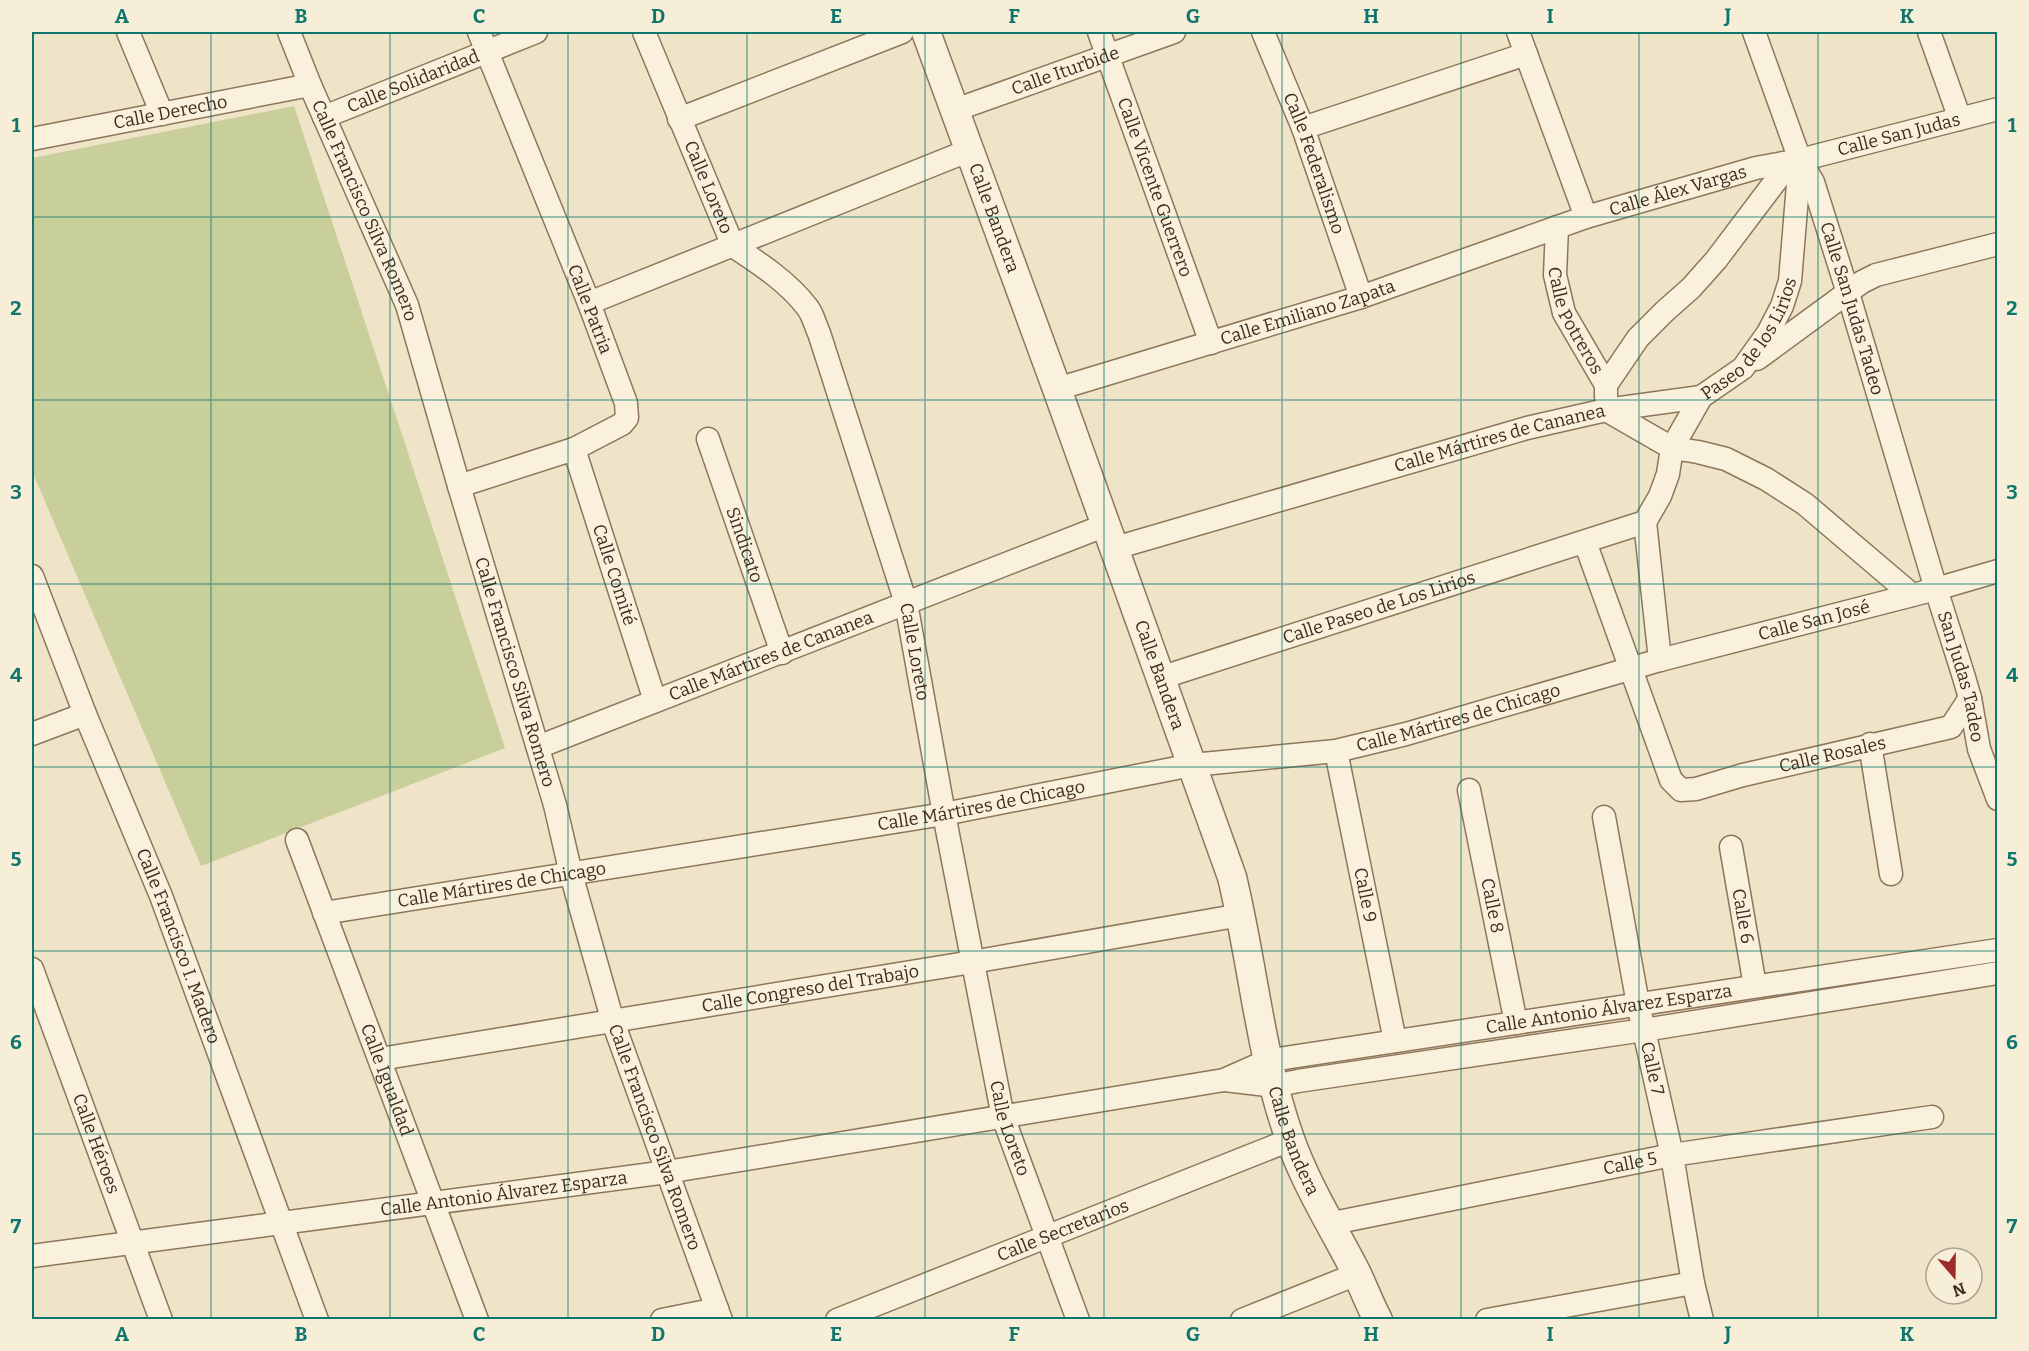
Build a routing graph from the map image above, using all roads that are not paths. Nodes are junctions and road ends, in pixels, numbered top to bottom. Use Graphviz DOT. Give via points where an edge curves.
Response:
graph roads {
  1 [pos="129,32"];
  2 [pos="289,32"];
  3 [pos="536,32"];
  4 [pos="644,32"];
  5 [pos="902,32"];
  6 [pos="926,32"];
  7 [pos="1099,32"];
  8 [pos="1174,32"];
  9 [pos="1263,32"];
  10 [pos="1518,32"];
  11 [pos="1754,32"];
  12 [pos="1929,32"];
  13 [pos="483,41"];
  14 [pos="1526,54"];
  15 [pos="1107,55"];
  16 [pos="310,85"];
  17 [pos="1998,109"];
  18 [pos="955,110"];
  19 [pos="162,114"];
  20 [pos="324,117"];
  21 [pos="680,119"];
  22 [pos="1960,119"];
  23 [pos="1303,128"];
  24 [pos="32,139"];
  25 [pos="970,150"];
  26 [pos="1795,161"];
  27 [pos="1586,217"];
  28 [pos="1557,227"];
  29 [pos="733,246"];
  30 [pos="1996,250"];
  31 [pos="1848,293"];
  32 [pos="1361,297"];
  33 [pos="589,303"];
  34 [pos="1211,342"];
  35 [pos="1743,368"];
  36 [pos="1606,385"];
  37 [pos="1058,389"];
  38 [pos="1701,398"];
  39 [pos="1606,410"];
  40 [pos="708,439"];
  41 [pos="1672,448"];
  42 [pos="574,449"];
  43 [pos="459,486"];
  44 [pos="1645,522"];
  45 [pos="1111,537"];
  46 [pos="1592,540"];
  47 [pos="1998,571"];
  48 [pos="32,576"];
  49 [pos="1936,589"];
  50 [pos="1912,595"];
  51 [pos="906,603"];
  52 [pos="782,653"];
  53 [pos="1660,660"];
  54 [pos="1630,668"];
  55 [pos="1160,678"];
  56 [pos="1970,698"];
  57 [pos="655,701"];
  58 [pos="85,714"];
  59 [pos="1951,727"];
  60 [pos="32,734"];
  61 [pos="1870,744"];
  62 [pos="538,747"];
  63 [pos="1979,749"];
  64 [pos="1336,751"];
  65 [pos="1192,765"];
  66 [pos="1469,790"];
  67 [pos="1998,799"];
  68 [pos="944,814"];
  69 [pos="1604,817"];
  70 [pos="297,840"];
  71 [pos="1731,847"];
  72 [pos="571,874"];
  73 [pos="1891,874"];
  74 [pos="324,913"];
  75 [pos="1241,915"];
  76 [pos="1998,950"];
  77 [pos="972,962"];
  78 [pos="32,969"];
  79 [pos="1998,973"];
  80 [pos="1755,986"];
  81 [pos="1638,1004"];
  82 [pos="613,1022"];
  83 [pos="1516,1023"];
  84 [pos="1644,1030"];
  85 [pos="1395,1041"];
  86 [pos="380,1059"];
  87 [pos="1271,1073"];
  88 [pos="1003,1117"];
  89 [pos="1932,1117"];
  90 [pos="1290,1140"];
  91 [pos="1672,1155"];
  92 [pos="667,1172"];
  93 [pos="433,1203"];
  94 [pos="281,1223"];
  95 [pos="1328,1224"];
  96 [pos="1047,1235"];
  97 [pos="133,1243"];
  98 [pos="32,1256"];
  99 [pos="1356,1274"];
  100 [pos="1693,1283"];
  101 [pos="719,1315"];
  102 [pos="161,1320"];
  103 [pos="317,1320"];
  104 [pos="477,1320"];
  105 [pos="662,1320"];
  106 [pos="837,1320"];
  107 [pos="1078,1320"];
  108 [pos="1242,1320"];
  109 [pos="1378,1320"];
  110 [pos="1487,1320"];
  111 [pos="1702,1320"];
  1 -- 19 [label="street"];
  2 -- 16 [label="street, Calle Francisco Silva Romero"];
  3 -- 13 [label="street, Calle Solidaridad"];
  4 -- 21 [label="street, Calle Loreto"];
  5 -- 21 [label="street"];
  6 -- 18 [label="street, Calle Bandera"];
  7 -- 15 [label="street, Calle Vicente Guerrero"];
  8 -- 15 [label="street, Calle Iturbide"];
  9 -- 23 [label="street, Calle Federalismo"];
  10 -- 14 [label="street"];
  11 -- 26 [label="street, Calle San Judas Tadeo"];
  12 -- 22 [label="street"];
  13 -- 20 [label="street, Calle Solidaridad"];
  13 -- 33 [label="street, Calle Patria"];
  14 -- 23 [label="street"];
  14 -- 27 [label="street"];
  15 -- 18 [label="street, Calle Iturbide"];
  15 -- 34 [label="street, Calle Vicente Guerrero"];
  16 -- 19 [label="street, Calle Derecho"];
  16 -- 20 [label="street, Calle Francisco Silva Romero"];
  17 -- 22 [label="street, Calle San Judas"];
  18 -- 25 [label="street, Calle Bandera"];
  19 -- 24 [label="street, Calle Derecho"];
  20 -- 43 [label="street, Calle Francisco Silva Romero" via="407,305"];
  21 -- 29 [label="street, Calle Loreto"];
  22 -- 26 [label="street, Calle San Judas"];
  23 -- 32 [label="street, Calle Federalismo"];
  25 -- 29 [label="street"];
  25 -- 37 [label="street, Calle Bandera"];
  26 -- 27 [label="street, Calle Álex Vargas" via="1756,168"];
  26 -- 31 [label="street, Calle San Judas Tadeo" via="1813,182"];
  26 -- 35 [label="street, Paseo de los Lirios" via="1790,280 1768,333"];
  26 -- 36 [label="street" via="1716,260 1638,338"];
  27 -- 28 [label="street, Calle Álex Vargas"];
  28 -- 32 [label="street, Calle Emiliano Zapata"];
  28 -- 36 [label="street, Calle Potreros" via="1555,275 1564,313"];
  29 -- 33 [label="street"];
  29 -- 51 [label="street, Calle Loreto" via="791,290 808,308"];
  30 -- 31 [label="street" via="1876,275"];
  31 -- 35 [label="street"];
  31 -- 49 [label="street, Calle San Judas Tadeo"];
  32 -- 34 [label="street, Calle Emiliano Zapata"];
  33 -- 42 [label="street, Calle Patria" via="628,411 622,424"];
  34 -- 37 [label="street, Calle Emiliano Zapata"];
  35 -- 38 [label="street, Paseo de los Lirios"];
  36 -- 39 [label="street, Calle Potreros"];
  37 -- 45 [label="street, Calle Bandera"];
  38 -- 39 [label="street"];
  38 -- 41 [label="street, Paseo de los Lirios"];
  39 -- 41 [label="street, Calle Mártires de Cananea"];
  39 -- 45 [label="street, Calle Mártires de Cananea"];
  40 -- 52 [label="street, Sindicato"];
  41 -- 44 [label="street, Paseo de los Lirios" via="1660,496"];
  41 -- 50 [label="street, Calle Mártires de Cananea" via="1726,459 1766,479 1805,504"];
  42 -- 43 [label="street, Calle Patria"];
  42 -- 57 [label="street, Calle Comité"];
  43 -- 62 [label="street, Calle Francisco Silva Romero"];
  44 -- 46 [label="street"];
  44 -- 53 [label="street"];
  45 -- 51 [label="street, Calle Mártires de Cananea"];
  45 -- 55 [label="street, Calle Bandera"];
  46 -- 54 [label="street"];
  46 -- 55 [label="street, Calle Paseo de Los Lirios"];
  47 -- 49 [label="street, Calle San José"];
  48 -- 58 [label="street, Calle Francisco I. Madero"];
  49 -- 50 [label="street, Calle San José"];
  49 -- 56 [label="street, San Judas Tadeo"];
  50 -- 53 [label="street, Calle San José"];
  51 -- 52 [label="street, Calle Mártires de Cananea"];
  51 -- 68 [label="street, Calle Loreto"];
  52 -- 57 [label="street, Calle Mártires de Cananea"];
  53 -- 54 [label="street, Calle San José"];
  54 -- 61 [label="street, Calle Rosales" via="1671,780 1681,790"];
  54 -- 64 [label="street, Calle Mártires de Chicago"];
  55 -- 65 [label="street, Calle Bandera"];
  56 -- 59 [label="street"];
  56 -- 63 [label="street, San Judas Tadeo"];
  57 -- 62 [label="street, Calle Mártires de Cananea"];
  58 -- 60 [label="street"];
  58 -- 94 [label="street, Calle Francisco I. Madero" via="160,896"];
  59 -- 61 [label="street, Calle Rosales"];
  59 -- 63 [label="street"];
  61 -- 73 [label="street"];
  62 -- 72 [label="street, Calle Francisco Silva Romero"];
  63 -- 67 [label="street, San Judas Tadeo"];
  64 -- 65 [label="street, Calle Mártires de Chicago"];
  64 -- 85 [label="street, Calle 9"];
  65 -- 68 [label="street, Calle Mártires de Chicago"];
  65 -- 75 [label="street, Calle Bandera" via="1232,877"];
  66 -- 83 [label="street, Calle 8"];
  68 -- 72 [label="street, Calle Mártires de Chicago"];
  68 -- 77 [label="street, Calle Loreto"];
  69 -- 81 [label="street, Calle 7"];
  70 -- 74 [label="street, Calle Igualdad"];
  71 -- 80 [label="street, Calle 6"];
  72 -- 74 [label="street, Calle Mártires de Chicago"];
  72 -- 82 [label="street, Calle Francisco Silva Romero"];
  74 -- 86 [label="street, Calle Igualdad"];
  75 -- 77 [label="street, Calle Congreso del Trabajo"];
  75 -- 87 [label="street, Calle Bandera"];
  76 -- 80 [label="street, Calle Antonio Álvarez Esparza"];
  77 -- 82 [label="street, Calle Congreso del Trabajo"];
  77 -- 88 [label="street, Calle Loreto"];
  78 -- 97 [label="street, Calle Héroes"];
  79 -- 84 [label="street, Calle Antonio Álvarez Esparza"];
  80 -- 81 [label="street, Calle Antonio Álvarez Esparza"];
  81 -- 83 [label="street, Calle Antonio Álvarez Esparza"];
  81 -- 84 [label="street, Calle 7"];
  82 -- 86 [label="street, Calle Congreso del Trabajo"];
  82 -- 92 [label="street, Calle Francisco Silva Romero"];
  83 -- 85 [label="street, Calle Antonio Álvarez Esparza"];
  84 -- 87 [label="street, Calle Antonio Álvarez Esparza" via="1298,1081"];
  84 -- 91 [label="street, Calle 7"];
  85 -- 87 [label="street, Calle Antonio Álvarez Esparza"];
  86 -- 93 [label="street, Calle Igualdad"];
  87 -- 88 [label="street, Calle Antonio Álvarez Esparza"];
  87 -- 90 [label="street, Calle Bandera"];
  88 -- 92 [label="street, Calle Antonio Álvarez Esparza"];
  88 -- 96 [label="street, Calle Loreto"];
  89 -- 91 [label="street, Calle 5"];
  90 -- 95 [label="street, Calle Bandera"];
  90 -- 96 [label="street, Calle Secretarios"];
  91 -- 95 [label="street, Calle 5"];
  91 -- 100 [label="street, Calle 7"];
  92 -- 93 [label="street, Calle Antonio Álvarez Esparza"];
  92 -- 101 [label="street, Calle Francisco Silva Romero"];
  93 -- 94 [label="street, Calle Antonio Álvarez Esparza"];
  93 -- 104 [label="street, Calle Igualdad"];
  94 -- 97 [label="street, Calle Antonio Álvarez Esparza"];
  94 -- 103 [label="street, Calle Francisco I. Madero"];
  95 -- 99 [label="street, Calle Bandera"];
  96 -- 106 [label="street, Calle Secretarios"];
  96 -- 107 [label="street, Calle Loreto"];
  97 -- 98 [label="street, Calle Antonio Álvarez Esparza"];
  97 -- 102 [label="street, Calle Héroes"];
  99 -- 108 [label="street"];
  99 -- 109 [label="street, Calle Bandera"];
  100 -- 110 [label="street"];
  100 -- 111 [label="street, Calle 7"];
  101 -- 105 [label="street"];
}
